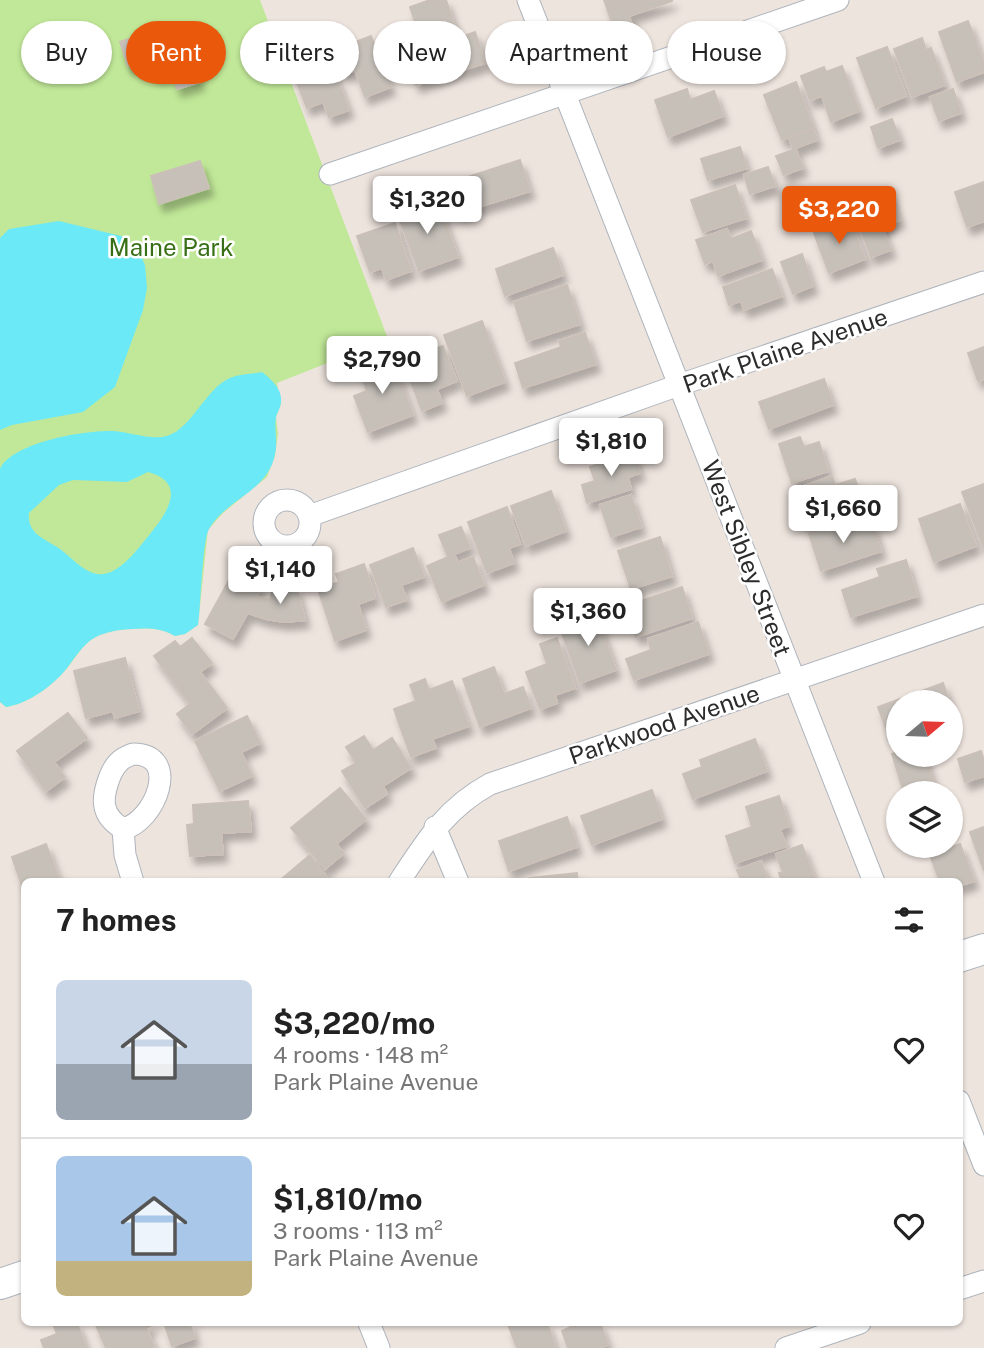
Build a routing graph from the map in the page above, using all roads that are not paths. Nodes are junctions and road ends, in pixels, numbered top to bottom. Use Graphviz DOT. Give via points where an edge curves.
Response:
graph roads {
  1 [pos="528,0"];
  2 [pos="838,0"];
  3 [pos="565,92"];
  4 [pos="330,174"];
  5 [pos="984,282"];
  6 [pos="679,385"];
  7 [pos="309,516"];
  8 [pos="984,615"];
  9 [pos="794,679"];
  10 [pos="435,827"];
  11 [pos="123,829"];
  12 [pos="132,878"];
  13 [pos="402,878"];
  14 [pos="456,878"];
  15 [pos="872,878"];
  16 [pos="984,949"];
  17 [pos="963,956"];
  18 [pos="963,1111"];
  19 [pos="984,1165"];
  20 [pos="21,1277"];
  21 [pos="984,1281"];
  22 [pos="0,1284"];
  23 [pos="963,1288"];
  24 [pos="370,1326"];
  25 [pos="851,1326"];
  26 [pos="379,1348"];
  27 [pos="786,1348"];
  1 -- 3 [label="street, West Sibley Street"];
  2 -- 3 [label="street"];
  3 -- 4 [label="street"];
  3 -- 6 [label="street, West Sibley Street"];
  5 -- 6 [label="street, Park Plaine Avenue"];
  6 -- 7 [label="street, Park Plaine Avenue"];
  6 -- 9 [label="street, West Sibley Street"];
  8 -- 9 [label="street, Parkwood Avenue"];
  9 -- 10 [label="street, Parkwood Avenue" via="490,784"];
  9 -- 15 [label="street, West Sibley Street"];
  10 -- 13 [label="street, Parkwood Avenue"];
  10 -- 14 [label="street"];
  11 -- 12 [label="street"];
  16 -- 17 [label="main road"];
  18 -- 19 [label="street"];
  20 -- 22 [label="main road"];
  21 -- 23 [label="street"];
  24 -- 26 [label="street"];
  25 -- 27 [label="street"];
}
